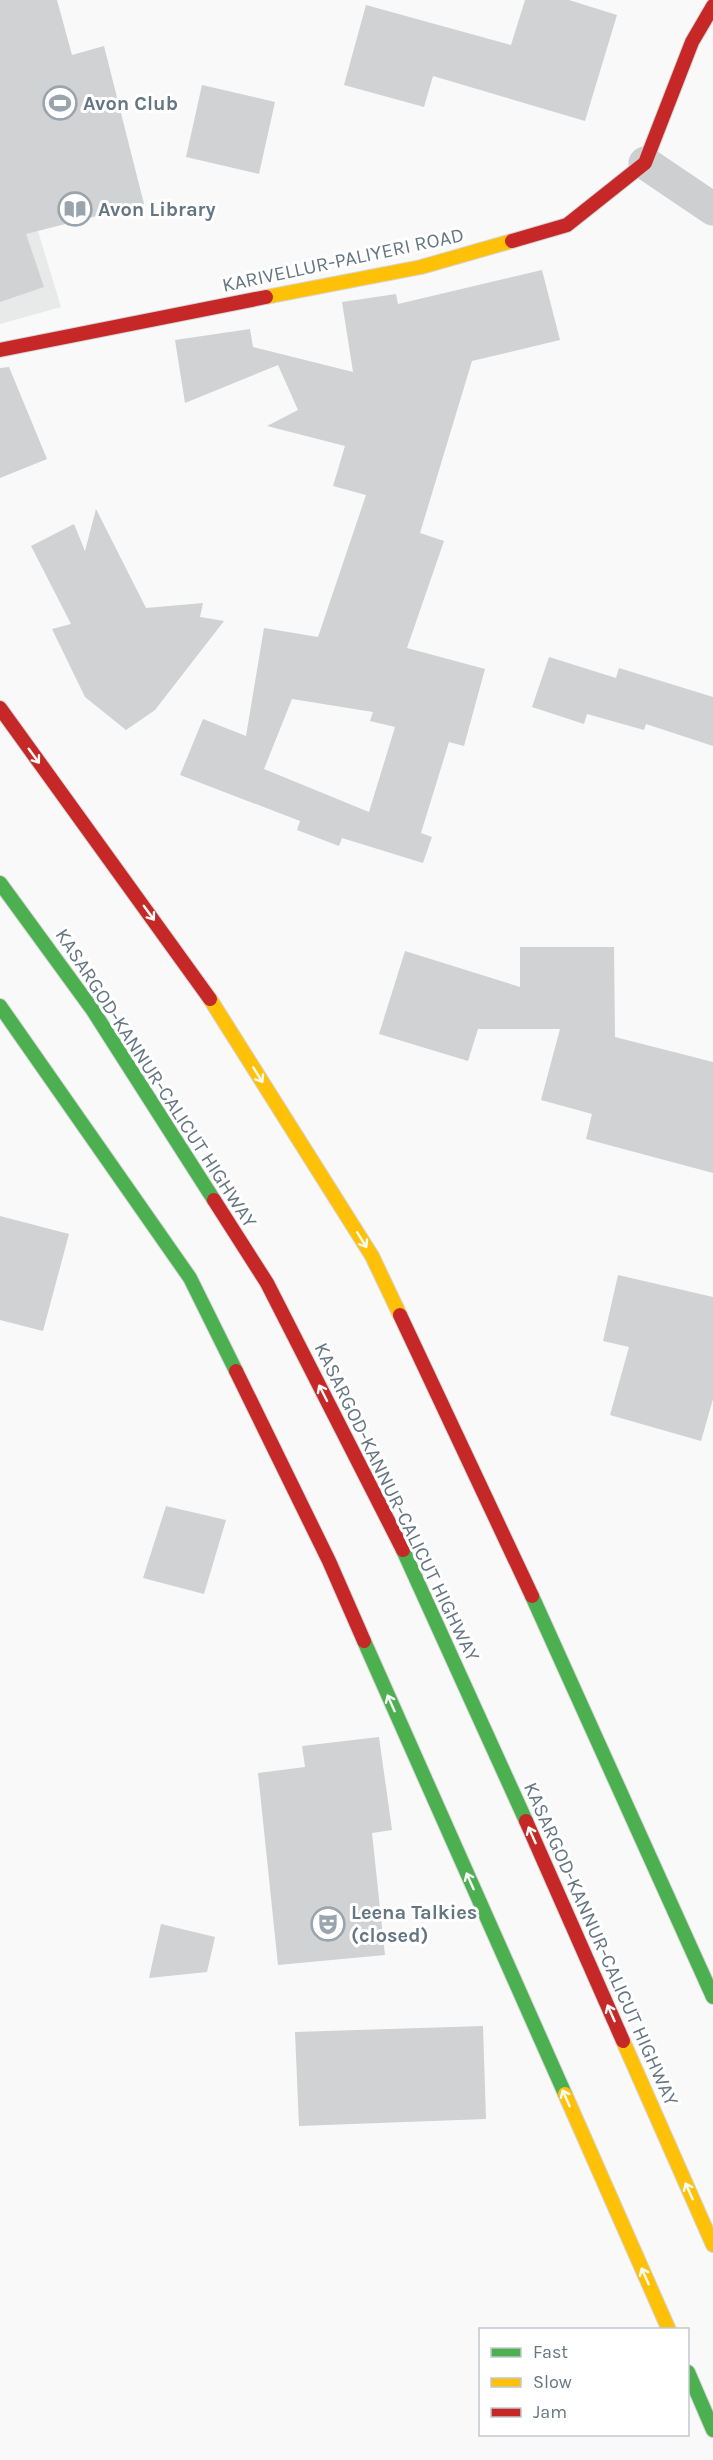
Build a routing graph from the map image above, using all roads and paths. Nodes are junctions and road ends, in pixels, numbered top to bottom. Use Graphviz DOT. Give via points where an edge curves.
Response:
graph roads {
  1 [pos="713,6"];
  2 [pos="645,163"];
  3 [pos="713,209"];
  4 [pos="0,350"];
  5 [pos="0,708"];
  6 [pos="0,883"];
  7 [pos="0,1006"];
  8 [pos="713,1997"];
  9 [pos="713,2245"];
  10 [pos="668,2328"];
  11 [pos="689,2376"];
  12 [pos="713,2430"];
  1 -- 2 [label="main road" via="692,42"];
  2 -- 3 [label="street"];
  2 -- 4 [label="main road, KARIVELLUR-PALIYERI ROAD" via="567,225 556,229 421,267"];
  5 -- 8 [label="main road, one-way" via="194,974 372,1256 513,1555"];
  9 -- 6 [label="main road, KASARGOD-KANNUR-CALICUT HIGHWAY, one-way" via="422,1587 267,1283 92,1009"];
  10 -- 7 [label="main road, one-way" via="329,1562 190,1278"];
  11 -- 12 [label="main road"];
}
